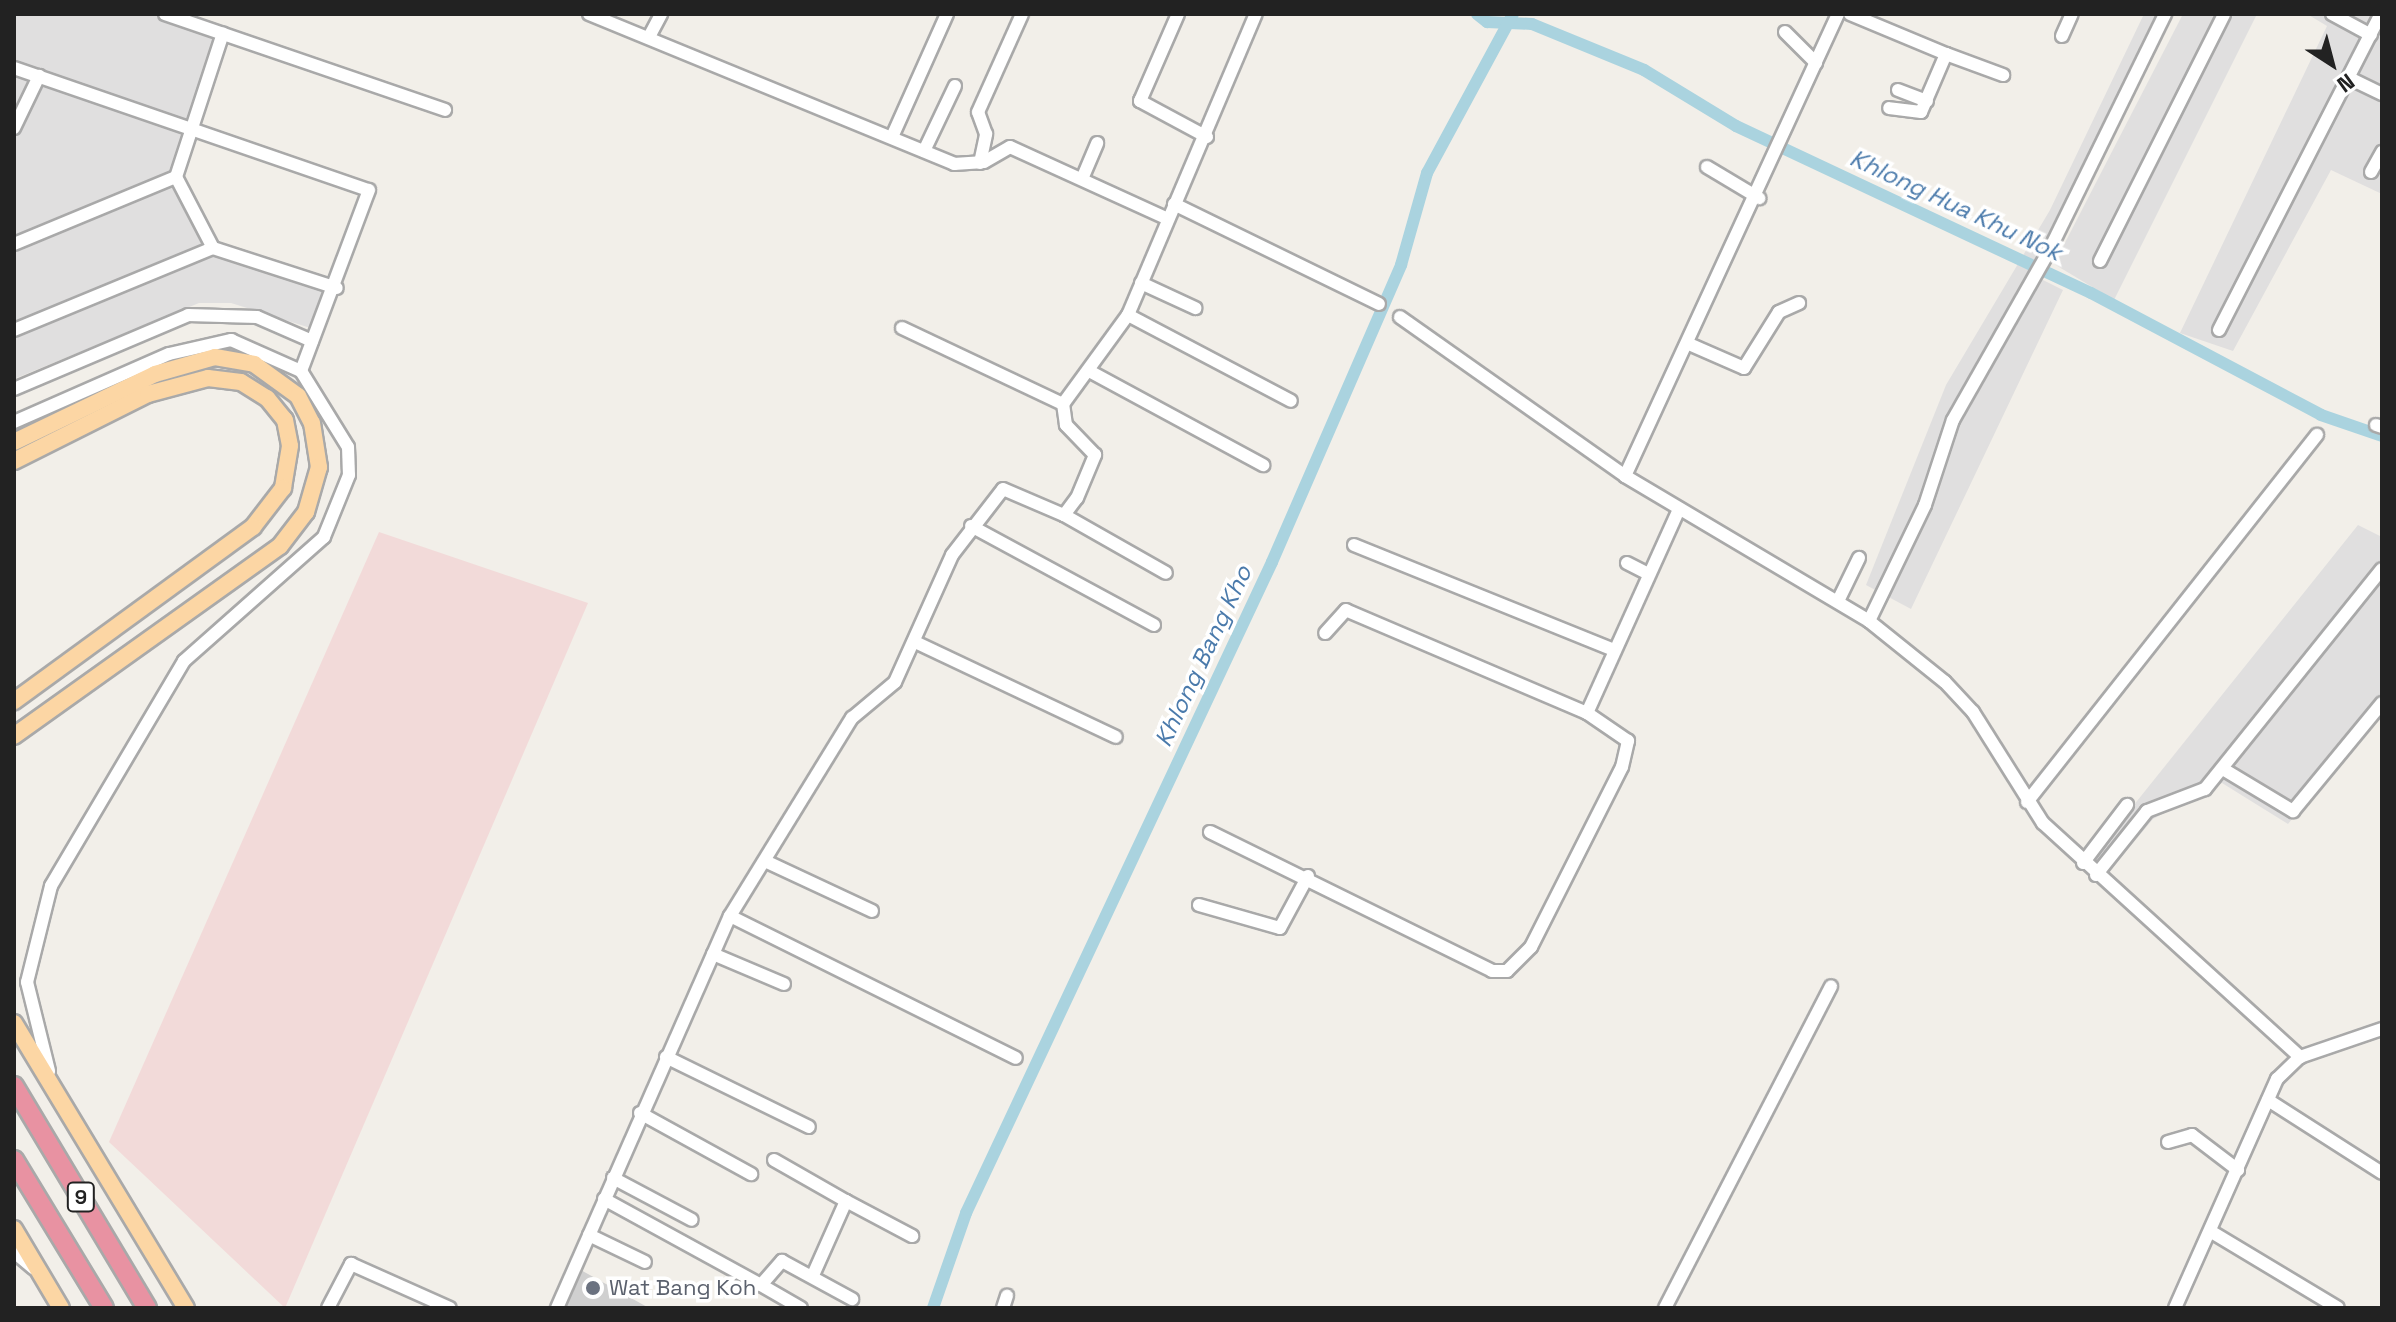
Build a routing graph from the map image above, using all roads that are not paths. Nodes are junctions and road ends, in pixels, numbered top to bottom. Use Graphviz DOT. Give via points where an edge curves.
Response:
graph roads {
  1 [pos="165,14"];
  2 [pos="589,14"];
  3 [pos="661,14"];
  4 [pos="947,14"];
  5 [pos="1022,14"];
  6 [pos="1178,14"];
  7 [pos="1256,14"];
  8 [pos="1838,14"];
  9 [pos="1850,14"];
  10 [pos="2072,14"];
  11 [pos="2165,14"];
  12 [pos="2224,14"];
  13 [pos="2332,14"];
  14 [pos="2381,14"];
  15 [pos="1785,32"];
  16 [pos="223,33"];
  17 [pos="2371,35"];
  18 [pos="2062,36"];
  19 [pos="649,37"];
  20 [pos="1946,54"];
  21 [pos="1816,63"];
  22 [pos="14,68"];
  23 [pos="2003,75"];
  24 [pos="39,76"];
  25 [pos="2349,78"];
  26 [pos="955,86"];
  27 [pos="1898,90"];
  28 [pos="2382,94"];
  29 [pos="1927,101"];
  30 [pos="1889,108"];
  31 [pos="445,110"];
  32 [pos="14,128"];
  33 [pos="194,129"];
  34 [pos="892,137"];
  35 [pos="1207,137"];
  36 [pos="1097,143"];
  37 [pos="924,151"];
  38 [pos="2382,152"];
  39 [pos="980,163"];
  40 [pos="1707,167"];
  41 [pos="2371,172"];
  42 [pos="176,177"];
  43 [pos="1082,179"];
  44 [pos="1759,198"];
  45 [pos="1174,204"];
  46 [pos="1166,218"];
  47 [pos="14,244"];
  48 [pos="213,248"];
  49 [pos="2100,261"];
  50 [pos="1141,283"];
  51 [pos="337,288"];
  52 [pos="1799,303"];
  53 [pos="1379,304"];
  54 [pos="1195,308"];
  55 [pos="1128,315"];
  56 [pos="1400,317"];
  57 [pos="902,328"];
  58 [pos="14,330"];
  59 [pos="2219,330"];
  60 [pos="312,341"];
  61 [pos="1689,344"];
  62 [pos="301,371"];
  63 [pos="1091,372"];
  64 [pos="14,389"];
  65 [pos="1291,401"];
  66 [pos="1063,404"];
  67 [pos="14,422"];
  68 [pos="2317,435"];
  69 [pos="14,442"];
  70 [pos="14,461"];
  71 [pos="1263,465"];
  72 [pos="1625,476"];
  73 [pos="1679,509"];
  74 [pos="1064,515"];
  75 [pos="971,526"];
  76 [pos="1354,545"];
  77 [pos="1859,558"];
  78 [pos="1627,563"];
  79 [pos="2382,569"];
  80 [pos="1166,573"];
  81 [pos="1647,573"];
  82 [pos="1838,601"];
  83 [pos="1869,621"];
  84 [pos="1154,625"];
  85 [pos="1325,633"];
  86 [pos="915,642"];
  87 [pos="1612,649"];
  88 [pos="14,701"];
  89 [pos="2382,703"];
  90 [pos="1587,713"];
  91 [pos="14,736"];
  92 [pos="1116,737"];
  93 [pos="2223,769"];
  94 [pos="2027,802"];
  95 [pos="2127,805"];
  96 [pos="1210,832"];
  97 [pos="765,861"];
  98 [pos="2083,863"];
  99 [pos="2096,875"];
  100 [pos="1308,876"];
  101 [pos="1199,905"];
  102 [pos="872,911"];
  103 [pos="730,916"];
  104 [pos="713,954"];
  105 [pos="784,984"];
  106 [pos="1831,986"];
  107 [pos="14,1023"];
  108 [pos="2382,1029"];
  109 [pos="666,1057"];
  110 [pos="2300,1057"];
  111 [pos="1016,1058"];
  112 [pos="14,1086"];
  113 [pos="56,1091"];
  114 [pos="2268,1100"];
  115 [pos="640,1113"];
  116 [pos="809,1127"];
  117 [pos="2168,1142"];
  118 [pos="14,1160"];
  119 [pos="774,1160"];
  120 [pos="2238,1170"];
  121 [pos="2382,1173"];
  122 [pos="751,1174"];
  123 [pos="613,1178"];
  124 [pos="604,1199"];
  125 [pos="846,1201"];
  126 [pos="692,1220"];
  127 [pos="14,1229"];
  128 [pos="2210,1231"];
  129 [pos="589,1235"];
  130 [pos="912,1236"];
  131 [pos="14,1252"];
  132 [pos="645,1262"];
  133 [pos="813,1275"];
  134 [pos="42,1277"];
  135 [pos="761,1285"];
  136 [pos="411,1291"];
  137 [pos="852,1299"];
  138 [pos="61,1308"];
  139 [pos="104,1308"];
  140 [pos="147,1308"];
  141 [pos="186,1308"];
  142 [pos="328,1308"];
  143 [pos="418,1308"];
  144 [pos="450,1308"];
  145 [pos="557,1308"];
  146 [pos="801,1308"];
  147 [pos="1665,1308"];
  148 [pos="2175,1308"];
  149 [pos="2338,1308"];
  1 -- 16 [label="street"];
  2 -- 19 [label="street"];
  3 -- 19 [label="street"];
  4 -- 34 [label="street"];
  5 -- 39 [label="street" via="978,112 986,134"];
  6 -- 35 [label="street" via="1140,101"];
  7 -- 35 [label="street"];
  8 -- 21 [label="street"];
  9 -- 20 [label="street"];
  10 -- 18 [label="street"];
  11 -- 83 [label="street" via="2050,249 1953,420 1925,505"];
  12 -- 49 [label="street"];
  13 -- 17 [label="street"];
  14 -- 17 [label="street"];
  15 -- 21 [label="street"];
  16 -- 31 [label="street"];
  16 -- 33 [label="street"];
  17 -- 25 [label="street"];
  19 -- 34 [label="street" via="767,92"];
  20 -- 23 [label="street"];
  20 -- 29 [label="street"];
  21 -- 44 [label="street"];
  22 -- 24 [label="street"];
  24 -- 32 [label="street"];
  24 -- 33 [label="street"];
  25 -- 28 [label="street"];
  25 -- 59 [label="street"];
  26 -- 37 [label="street"];
  27 -- 29 [label="street"];
  29 -- 30 [label="street" via="1917,114"];
  33 -- 42 [label="street"];
  33 -- 51 [label="street" via="369,190"];
  34 -- 37 [label="street"];
  35 -- 45 [label="street"];
  36 -- 43 [label="street"];
  37 -- 39 [label="street" via="954,164"];
  38 -- 41 [label="street"];
  39 -- 43 [label="street" via="1010,147"];
  40 -- 44 [label="street"];
  42 -- 47 [label="street"];
  42 -- 48 [label="street"];
  43 -- 46 [label="street"];
  44 -- 61 [label="street"];
  45 -- 46 [label="street"];
  45 -- 53 [label="street"];
  46 -- 50 [label="street"];
  48 -- 51 [label="street"];
  48 -- 58 [label="street"];
  50 -- 54 [label="street"];
  50 -- 55 [label="street"];
  51 -- 60 [label="street"];
  52 -- 61 [label="street" via="1779,312 1744,368"];
  55 -- 63 [label="street"];
  55 -- 65 [label="street"];
  56 -- 72 [label="street"];
  57 -- 66 [label="street"];
  60 -- 62 [label="street"];
  60 -- 64 [label="street" via="257,317 188,315"];
  61 -- 72 [label="street"];
  62 -- 67 [label="street" via="253,345 200,346"];
  62 -- 113 [label="street" via="348,447 337,514 306,559 184,661 51,886 27,982"];
  63 -- 66 [label="street"];
  63 -- 71 [label="street"];
  66 -- 74 [label="street" via="1066,425 1095,455"];
  68 -- 94 [label="street"];
  69 -- 91 [label="main road" via="193,360 229,359 273,374 312,423 318,482 296,529"];
  70 -- 88 [label="main road" via="148,394 208,378 241,382 285,420 289,473 271,508 225,550"];
  72 -- 73 [label="street"];
  73 -- 81 [label="street"];
  73 -- 82 [label="street"];
  74 -- 75 [label="street" via="1010,487"];
  74 -- 80 [label="street"];
  75 -- 84 [label="street"];
  75 -- 86 [label="street" via="942,572"];
  76 -- 87 [label="street"];
  77 -- 82 [label="street"];
  78 -- 81 [label="street"];
  79 -- 93 [label="street"];
  81 -- 87 [label="street"];
  82 -- 83 [label="street"];
  83 -- 94 [label="street" via="1955,690"];
  85 -- 90 [label="street" via="1346,610"];
  86 -- 92 [label="street"];
  86 -- 97 [label="street" via="889,693 843,731"];
  87 -- 90 [label="street"];
  89 -- 93 [label="street" via="2293,811"];
  90 -- 100 [label="street" via="1618,731 1629,747 1535,939 1507,971 1492,971"];
  93 -- 99 [label="street" via="2197,795 2147,811"];
  94 -- 98 [label="street"];
  95 -- 98 [label="street"];
  96 -- 100 [label="street"];
  97 -- 102 [label="street"];
  97 -- 103 [label="street"];
  98 -- 99 [label="street"];
  99 -- 110 [label="street"];
  100 -- 101 [label="street" via="1280,928"];
  103 -- 104 [label="street"];
  103 -- 111 [label="street"];
  104 -- 105 [label="street"];
  104 -- 109 [label="street"];
  106 -- 147 [label="street"];
  107 -- 113 [label="main road"];
  108 -- 110 [label="street"];
  109 -- 115 [label="street"];
  109 -- 116 [label="street"];
  110 -- 114 [label="street"];
  112 -- 140 [label="highway, 9"];
  113 -- 141 [label="main road"];
  114 -- 120 [label="street"];
  114 -- 121 [label="street"];
  115 -- 122 [label="street"];
  115 -- 123 [label="street"];
  117 -- 120 [label="street" via="2192,1135"];
  118 -- 139 [label="highway, 9"];
  119 -- 125 [label="street"];
  120 -- 128 [label="street"];
  123 -- 124 [label="street"];
  123 -- 126 [label="street"];
  124 -- 129 [label="street"];
  124 -- 135 [label="street"];
  125 -- 130 [label="street"];
  125 -- 133 [label="street"];
  127 -- 134 [label="main road"];
  128 -- 148 [label="street"];
  128 -- 149 [label="street"];
  129 -- 132 [label="street"];
  129 -- 145 [label="street"];
  131 -- 134 [label="street"];
  133 -- 135 [label="street" via="779,1261"];
  133 -- 137 [label="street"];
  134 -- 138 [label="main road"];
  135 -- 146 [label="street"];
  136 -- 142 [label="street" via="351,1264"];
  136 -- 143 [label="street"];
  136 -- 144 [label="street"];
}
